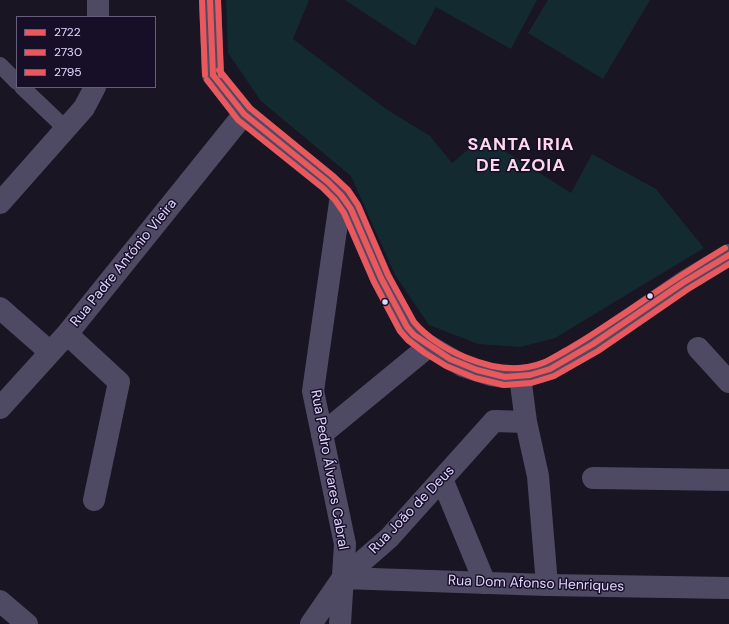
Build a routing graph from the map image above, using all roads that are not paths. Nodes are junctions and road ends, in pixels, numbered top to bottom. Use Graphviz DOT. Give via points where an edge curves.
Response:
graph roads {
  1 [pos="98,0"];
  2 [pos="210,0"];
  3 [pos="98,16"];
  4 [pos="0,65"];
  5 [pos="16,81"];
  6 [pos="23,88"];
  7 [pos="94,88"];
  8 [pos="244,114"];
  9 [pos="65,128"];
  10 [pos="341,195"];
  11 [pos="0,203"];
  12 [pos="729,255"];
  13 [pos="0,308"];
  14 [pos="67,334"];
  15 [pos="429,346"];
  16 [pos="698,348"];
  17 [pos="50,352"];
  18 [pos="520,376"];
  19 [pos="729,382"];
  20 [pos="0,408"];
  21 [pos="526,422"];
  22 [pos="322,434"];
  23 [pos="593,478"];
  24 [pos="442,479"];
  25 [pos="729,480"];
  26 [pos="94,500"];
  27 [pos="343,578"];
  28 [pos="485,583"];
  29 [pos="546,585"];
  30 [pos="729,588"];
  31 [pos="0,601"];
  32 [pos="27,624"];
  33 [pos="311,624"];
  34 [pos="340,624"];
  1 -- 3 [label="street"];
  2 -- 8 [label="street" via="213,74"];
  4 -- 5 [label="lane"];
  6 -- 9 [label="lane"];
  7 -- 9 [label="street" via="84,108"];
  8 -- 10 [label="street"];
  8 -- 14 [label="street, Rua Padre António Vieira"];
  9 -- 11 [label="street"];
  10 -- 15 [label="street" via="351,210 401,317 414,335"];
  10 -- 22 [label="street, Rua Pedro Álvares Cabral" via="313,391"];
  12 -- 18 [label="street" via="684,282 577,355 550,369"];
  13 -- 17 [label="street"];
  14 -- 17 [label="street, Rua Padre António Vieira"];
  14 -- 26 [label="street" via="119,382"];
  15 -- 18 [label="street" via="450,359 476,370 505,377"];
  15 -- 22 [label="street"];
  16 -- 19 [label="street"];
  17 -- 20 [label="street, Rua Padre António Vieira"];
  18 -- 21 [label="street"];
  21 -- 24 [label="street, Rua João de Deus" via="494,421"];
  21 -- 29 [label="street" via="538,476"];
  22 -- 27 [label="street, Rua Pedro Álvares Cabral" via="345,544"];
  23 -- 25 [label="street"];
  24 -- 27 [label="street, Rua João de Deus" via="388,538"];
  24 -- 28 [label="street"];
  27 -- 28 [label="street, Rua Dom Afonso Henriques"];
  27 -- 33 [label="street, Rua João de Deus"];
  27 -- 34 [label="street, Rua Pedro Álvares Cabral"];
  28 -- 29 [label="street, Rua Dom Afonso Henriques"];
  29 -- 30 [label="street, Rua Dom Afonso Henriques"];
  31 -- 32 [label="street"];
}
